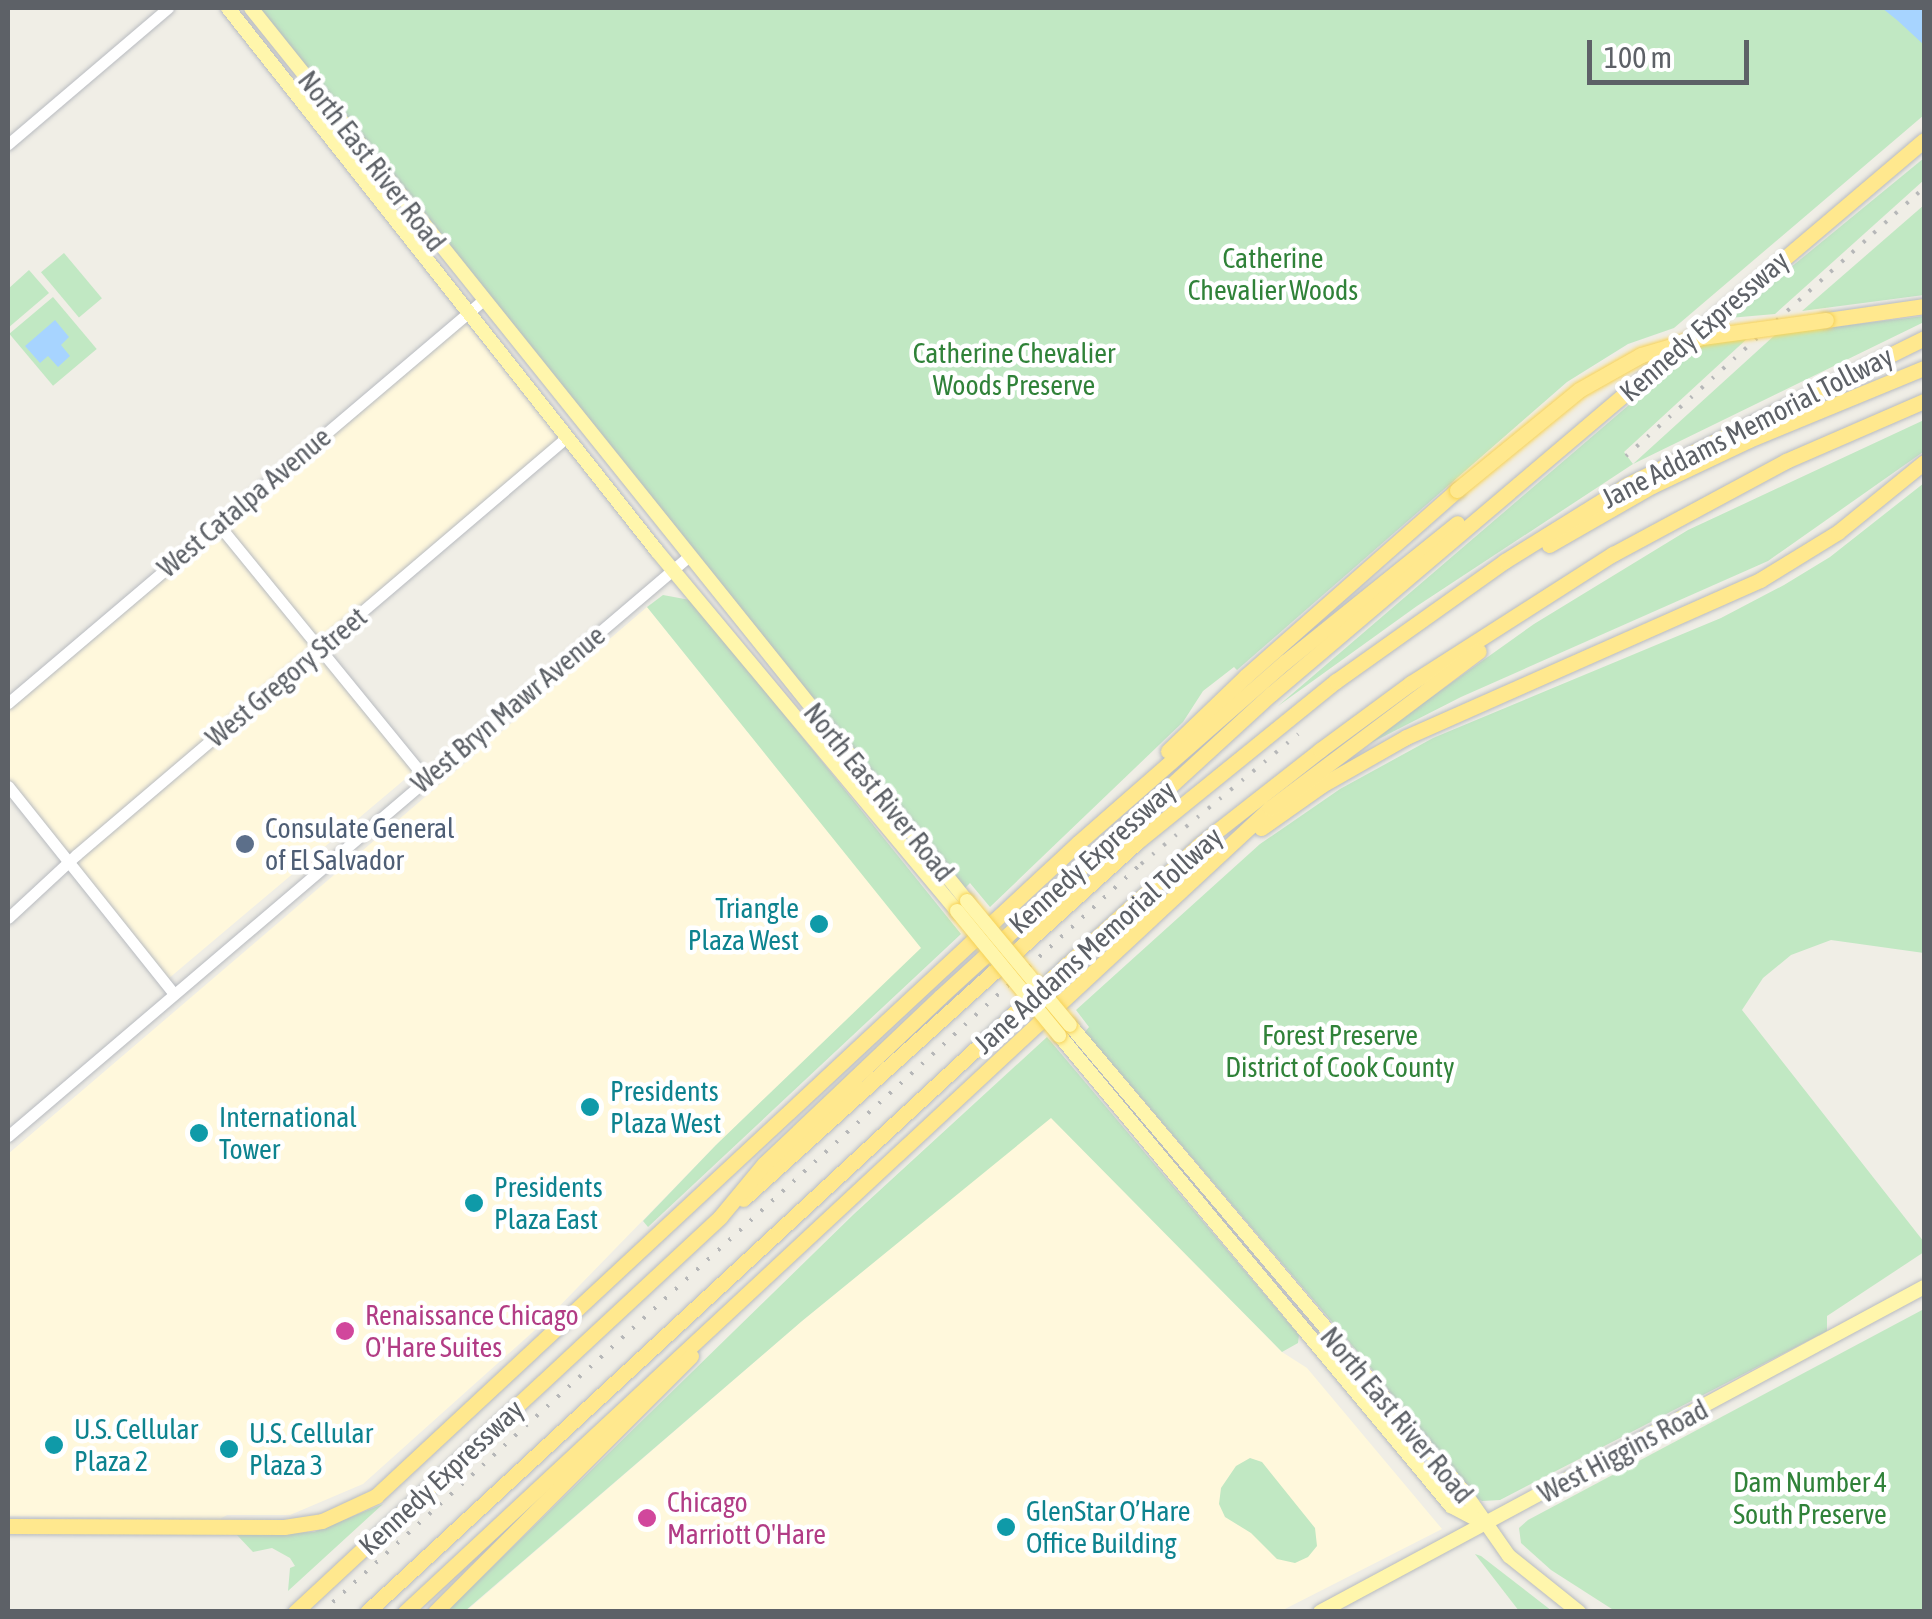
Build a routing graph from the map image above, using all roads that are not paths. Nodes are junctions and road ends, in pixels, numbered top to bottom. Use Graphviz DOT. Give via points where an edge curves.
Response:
graph roads {
  1 [pos="168,8"];
  2 [pos="228,8"];
  3 [pos="250,8"];
  4 [pos="1924,140"];
  5 [pos="8,144"];
  6 [pos="482,301"];
  7 [pos="1924,306"];
  8 [pos="468,312"];
  9 [pos="1924,338"];
  10 [pos="1924,368"];
  11 [pos="1630,390"];
  12 [pos="1924,401"];
  13 [pos="567,437"];
  14 [pos="1924,462"];
  15 [pos="218,524"];
  16 [pos="689,556"];
  17 [pos="672,570"];
  18 [pos="1522,611"];
  19 [pos="1422,620"];
  20 [pos="319,648"];
  21 [pos="8,703"];
  22 [pos="426,780"];
  23 [pos="8,786"];
  24 [pos="1078,844"];
  25 [pos="69,862"];
  26 [pos="1200,877"];
  27 [pos="962,906"];
  28 [pos="8,918"];
  29 [pos="174,994"];
  30 [pos="8,1136"];
  31 [pos="720,1217"];
  32 [pos="763,1278"];
  33 [pos="1924,1287"];
  34 [pos="1486,1525"];
  35 [pos="8,1526"];
  36 [pos="294,1612"];
  37 [pos="367,1612"];
  38 [pos="405,1612"];
  39 [pos="436,1612"];
  40 [pos="1320,1612"];
  41 [pos="1579,1612"];
  1 -- 5 [label="street"];
  2 -- 8 [label="main road, North East River Road"];
  3 -- 6 [label="main road, North East River Road"];
  4 -- 11 [label="highway, Kennedy Expressway"];
  6 -- 8 [label="street, West Catalpa Avenue"];
  6 -- 16 [label="main road, North East River Road"];
  7 -- 24 [label="highway, bridge" via="1702,336 1641,355 1580,390 1246,676"];
  8 -- 13 [label="main road, North East River Road"];
  8 -- 15 [label="street, West Catalpa Avenue"];
  9 -- 19 [label="highway, Jane Addams Memorial Tollway" via="1628,485"];
  10 -- 19 [label="highway, Jane Addams Memorial Tollway" via="1652,486"];
  11 -- 24 [label="highway" via="1285,662"];
  11 -- 31 [label="highway, Kennedy Expressway" via="1271,694 764,1164"];
  12 -- 18 [label="highway, Jane Addams Memorial Tollway" via="1701,505"];
  13 -- 17 [label="main road, North East River Road"];
  13 -- 20 [label="street, West Gregory Street"];
  14 -- 26 [label="highway" via="1799,558 1406,737 1322,785"];
  15 -- 20 [label="street"];
  15 -- 21 [label="street, West Catalpa Avenue"];
  16 -- 17 [label="street, West Bryn Mawr Avenue"];
  16 -- 27 [label="main road, North East River Road"];
  17 -- 22 [label="street, West Bryn Mawr Avenue"];
  17 -- 27 [label="main road, North East River Road"];
  18 -- 26 [label="highway" via="1490,643 1298,784"];
  18 -- 37 [label="highway, Jane Addams Memorial Tollway" via="1350,728 1200,845"];
  19 -- 31 [label="highway, Jane Addams Memorial Tollway" via="1270,732 1137,842"];
  20 -- 22 [label="street"];
  20 -- 25 [label="street, West Gregory Street"];
  22 -- 29 [label="street, West Bryn Mawr Avenue"];
  23 -- 25 [label="street"];
  24 -- 35 [label="highway" via="376,1496 322,1521 284,1527"];
  25 -- 28 [label="street, West Gregory Street"];
  25 -- 29 [label="street"];
  26 -- 32 [label="highway"];
  27 -- 34 [label="main road, North East River Road, bridge"];
  29 -- 30 [label="street, West Bryn Mawr Avenue"];
  31 -- 36 [label="highway, Kennedy Expressway"];
  32 -- 38 [label="highway"];
  32 -- 39 [label="highway"];
  33 -- 34 [label="main road, West Higgins Road"];
  34 -- 40 [label="main road, West Higgins Road"];
  34 -- 41 [label="main road, North East River Road" via="1509,1556"];
}
